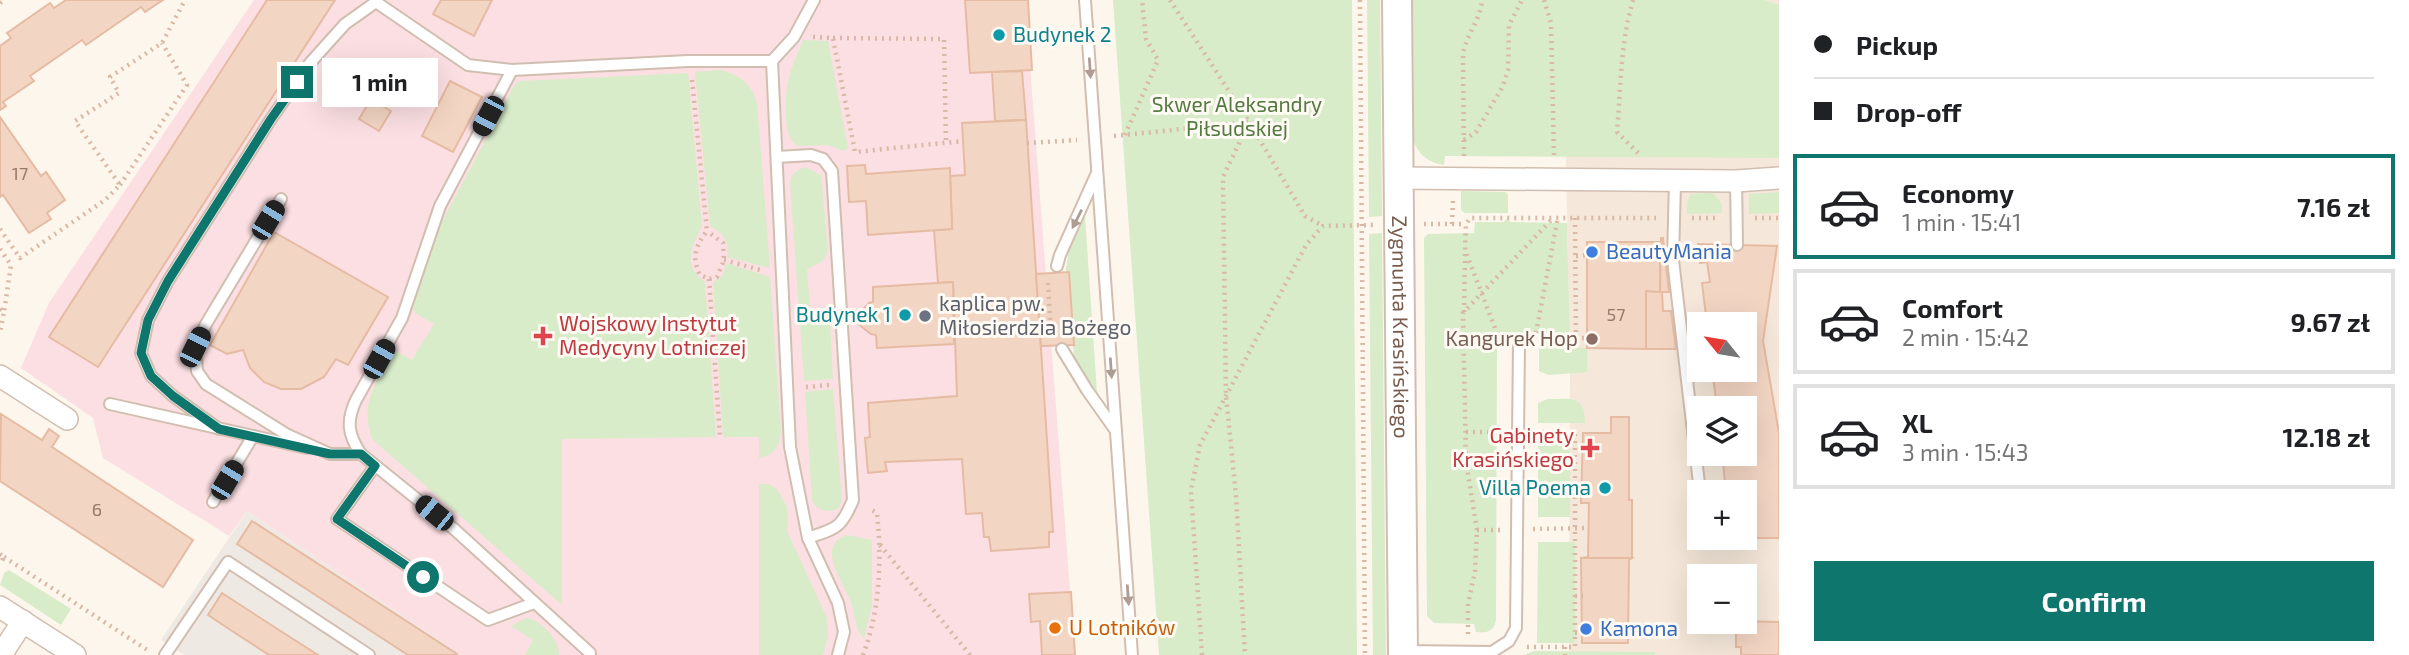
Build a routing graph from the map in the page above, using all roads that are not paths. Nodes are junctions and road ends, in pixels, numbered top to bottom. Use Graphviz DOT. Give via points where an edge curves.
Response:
graph roads {
  1 [pos="814,0"];
  2 [pos="1085,0"];
  3 [pos="1398,0"];
  4 [pos="772,61"];
  5 [pos="512,70"];
  6 [pos="776,157"];
  7 [pos="1097,172"];
  8 [pos="1399,178"];
  9 [pos="1779,178"];
  10 [pos="1675,181"];
  11 [pos="1736,181"];
  12 [pos="281,199"];
  13 [pos="1737,245"];
  14 [pos="1052,269"];
  15 [pos="1519,344"];
  16 [pos="1062,349"];
  17 [pos="0,376"];
  18 [pos="110,404"];
  19 [pos="67,419"];
  20 [pos="219,429"];
  21 [pos="1116,431"];
  22 [pos="253,436"];
  23 [pos="330,454"];
  24 [pos="361,454"];
  25 [pos="375,466"];
  26 [pos="1699,480"];
  27 [pos="214,502"];
  28 [pos="808,538"];
  29 [pos="534,603"];
  30 [pos="0,607"];
  31 [pos="23,621"];
  32 [pos="585,652"];
  33 [pos="1403,653"];
  34 [pos="1,655"];
  35 [pos="75,655"];
  36 [pos="165,655"];
  37 [pos="369,655"];
  38 [pos="838,655"];
  39 [pos="1132,655"];
  1 -- 4 [label="lane" via="794,37"];
  2 -- 7 [label="lane, one-way"];
  3 -- 8 [label="street, Zygmunta Krasińskiego"];
  4 -- 5 [label="lane"];
  4 -- 6 [label="lane"];
  5 -- 20 [label="lane" via="468,65 376,2 345,24 310,63 168,281 148,320 141,353 151,376"];
  5 -- 24 [label="lane" via="440,206 402,318 350,414 348,428"];
  6 -- 28 [label="lane" via="790,447"];
  6 -- 28 [label="lane" via="811,155 823,159 832,171 853,500 844,522"];
  7 -- 14 [label="lane, one-way"];
  7 -- 21 [label="lane, one-way"];
  8 -- 10 [label="street"];
  8 -- 33 [label="street, Zygmunta Krasińskiego"];
  9 -- 11 [label="street"];
  10 -- 11 [label="street"];
  10 -- 26 [label="lane" via="1673,260"];
  11 -- 13 [label="lane"];
  12 -- 23 [label="lane" via="206,324 195,347 197,372 206,384 286,434"];
  15 -- 33 [label="lane" via="1516,628 1509,641 1492,652"];
  16 -- 21 [label="lane"];
  17 -- 19 [label="street"];
  18 -- 20 [label="lane"];
  20 -- 22 [label="lane"];
  21 -- 39 [label="lane, one-way"];
  22 -- 23 [label="lane"];
  22 -- 27 [label="lane"];
  23 -- 24 [label="lane"];
  24 -- 25 [label="lane"];
  25 -- 29 [label="lane" via="454,529"];
  25 -- 29 [label="lane" via="337,519 488,620"];
  28 -- 38 [label="lane" via="838,604 844,632"];
  29 -- 32 [label="lane"];
  30 -- 31 [label="street"];
  31 -- 34 [label="street"];
  31 -- 35 [label="street"];
  36 -- 37 [label="lane" via="228,562"];
}
